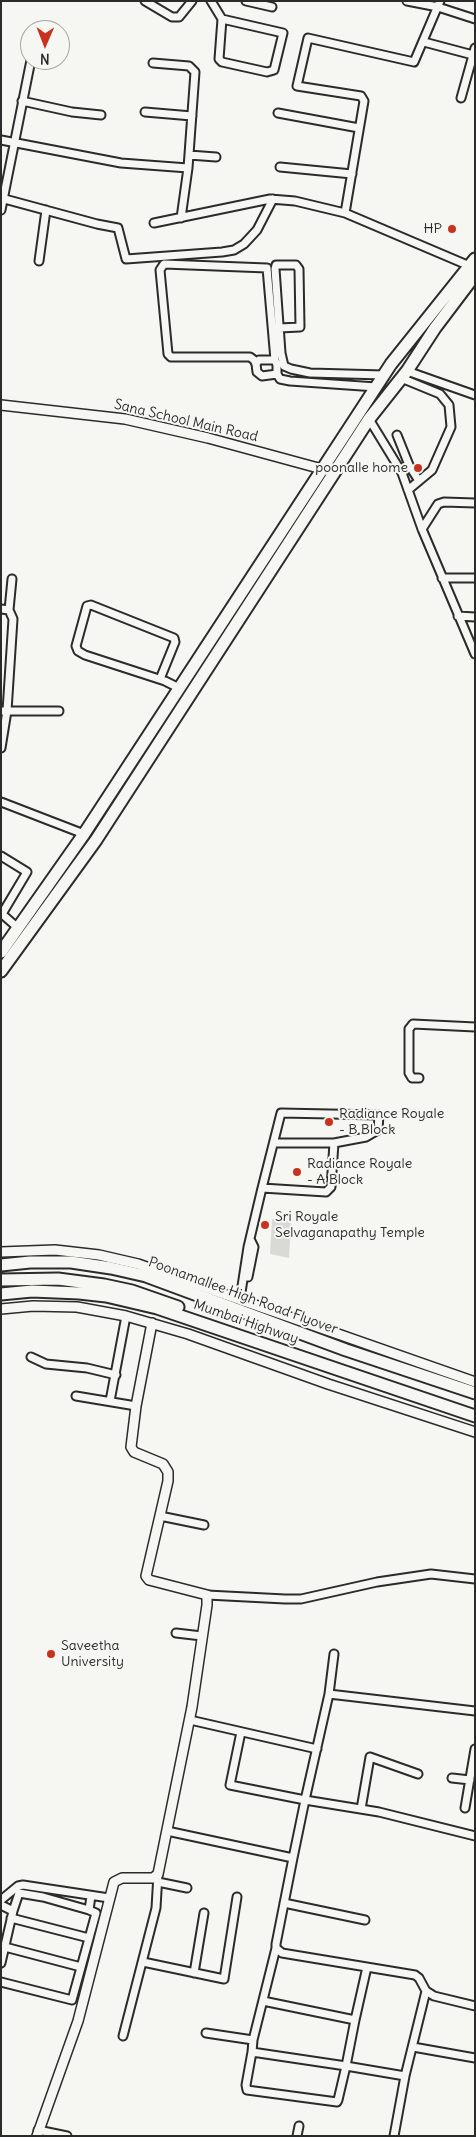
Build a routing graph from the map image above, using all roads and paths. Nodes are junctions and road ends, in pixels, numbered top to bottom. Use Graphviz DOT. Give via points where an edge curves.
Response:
graph roads {
  1 [pos="144,1"];
  2 [pos="192,1"];
  3 [pos="211,1"];
  4 [pos="246,1"];
  5 [pos="407,1"];
  6 [pos="439,4"];
  7 [pos="272,7"];
  8 [pos="475,19"];
  9 [pos="222,20"];
  10 [pos="424,42"];
  11 [pos="474,52"];
  12 [pos="153,63"];
  13 [pos="29,70"];
  14 [pos="461,98"];
  15 [pos="22,101"];
  16 [pos="145,112"];
  17 [pos="278,114"];
  18 [pos="101,115"];
  19 [pos="192,116"];
  20 [pos="359,128"];
  21 [pos="1,140"];
  22 [pos="13,143"];
  23 [pos="189,155"];
  24 [pos="216,157"];
  25 [pos="280,167"];
  26 [pos="188,168"];
  27 [pos="352,174"];
  28 [pos="3,198"];
  29 [pos="273,199"];
  30 [pos="1,210"];
  31 [pos="46,210"];
  32 [pos="345,213"];
  33 [pos="181,218"];
  34 [pos="154,223"];
  35 [pos="40,261"];
  36 [pos="473,267"];
  37 [pos="279,328"];
  38 [pos="274,360"];
  39 [pos="256,364"];
  40 [pos="277,374"];
  41 [pos="404,374"];
  42 [pos="384,375"];
  43 [pos="376,386"];
  44 [pos="475,395"];
  45 [pos="1,404"];
  46 [pos="369,419"];
  47 [pos="397,435"];
  48 [pos="328,470"];
  49 [pos="419,481"];
  50 [pos="408,490"];
  51 [pos="475,503"];
  52 [pos="422,529"];
  53 [pos="442,578"];
  54 [pos="475,578"];
  55 [pos="12,579"];
  56 [pos="5,610"];
  57 [pos="458,616"];
  58 [pos="475,617"];
  59 [pos="475,654"];
  60 [pos="160,679"];
  61 [pos="179,688"];
  62 [pos="4,711"];
  63 [pos="59,711"];
  64 [pos="1,748"];
  65 [pos="1,802"];
  66 [pos="84,834"];
  67 [pos="1,856"];
  68 [pos="2,914"];
  69 [pos="18,928"];
  70 [pos="6,938"];
  71 [pos="24,942"];
  72 [pos="1,952"];
  73 [pos="1,971"];
  74 [pos="475,1027"];
  75 [pos="419,1078"];
  76 [pos="274,1143"];
  77 [pos="334,1143"];
  78 [pos="262,1188"];
  79 [pos="1,1252"];
  80 [pos="1,1265"];
  81 [pos="1,1280"];
  82 [pos="1,1294"];
  83 [pos="242,1300"];
  84 [pos="1,1310"];
  85 [pos="126,1316"];
  86 [pos="152,1323"];
  87 [pos="250,1339"];
  88 [pos="32,1357"];
  89 [pos="116,1375"];
  90 [pos="472,1387"];
  91 [pos="76,1396"];
  92 [pos="110,1401"];
  93 [pos="136,1406"];
  94 [pos="475,1416"];
  95 [pos="475,1432"];
  96 [pos="160,1516"];
  97 [pos="204,1525"];
  98 [pos="475,1579"];
  99 [pos="207,1595"];
  100 [pos="176,1633"];
  101 [pos="202,1636"];
  102 [pos="334,1654"];
  103 [pos="329,1694"];
  104 [pos="475,1711"];
  105 [pos="190,1720"];
  106 [pos="241,1732"];
  107 [pos="317,1749"];
  108 [pos="475,1749"];
  109 [pos="418,1774"];
  110 [pos="452,1778"];
  111 [pos="470,1780"];
  112 [pos="305,1800"];
  113 [pos="464,1808"];
  114 [pos="360,1809"];
  115 [pos="167,1831"];
  116 [pos="475,1836"];
  117 [pos="293,1858"];
  118 [pos="158,1878"];
  119 [pos="187,1888"];
  120 [pos="91,1896"];
  121 [pos="238,1897"];
  122 [pos="109,1898"];
  123 [pos="1,1900"];
  124 [pos="284,1903"];
  125 [pos="1,1905"];
  126 [pos="89,1910"];
  127 [pos="204,1913"];
  128 [pos="12,1915"];
  129 [pos="365,1920"];
  130 [pos="90,1938"];
  131 [pos="5,1947"];
  132 [pos="276,1948"];
  133 [pos="143,1962"];
  134 [pos="1,1963"];
  135 [pos="81,1967"];
  136 [pos="367,1967"];
  137 [pos="194,1973"];
  138 [pos="1,1982"];
  139 [pos="426,1991"];
  140 [pos="264,2001"];
  141 [pos="475,2006"];
  142 [pos="355,2020"];
  143 [pos="206,2033"];
  144 [pos="123,2036"];
  145 [pos="253,2040"];
  146 [pos="413,2047"];
  147 [pos="252,2052"];
  148 [pos="475,2058"];
  149 [pos="346,2066"];
  150 [pos="405,2076"];
  151 [pos="299,2126"];
  152 [pos="37,2133"];
  153 [pos="67,2136"];
  154 [pos="297,2136"];
  155 [pos="394,2136"];
  1 -- 2 [label="street" via="172,17 178,17"];
  3 -- 9 [label="street"];
  4 -- 7 [label="street"];
  5 -- 6 [label="street"];
  6 -- 8 [label="street"];
  6 -- 10 [label="street"];
  9 -- 9 [label="street" via="284,33 274,70 267,72 218,59"];
  10 -- 11 [label="street"];
  10 -- 20 [label="street" via="414,62 308,38 297,86 361,96 364,101"];
  11 -- 14 [label="street"];
  12 -- 19 [label="street" via="193,68"];
  13 -- 15 [label="street"];
  15 -- 18 [label="street"];
  15 -- 22 [label="street"];
  16 -- 19 [label="street"];
  17 -- 20 [label="street"];
  19 -- 23 [label="street"];
  20 -- 27 [label="street"];
  21 -- 22 [label="street"];
  22 -- 26 [label="street" via="121,164"];
  22 -- 28 [label="street"];
  23 -- 24 [label="street"];
  23 -- 26 [label="street"];
  25 -- 27 [label="street"];
  26 -- 33 [label="street"];
  27 -- 32 [label="street"];
  28 -- 30 [label="street"];
  28 -- 31 [label="street"];
  29 -- 31 [label="street" via="257,230 234,250 126,259 118,228"];
  29 -- 32 [label="street"];
  29 -- 33 [label="street"];
  31 -- 35 [label="street"];
  32 -- 36 [label="street"];
  33 -- 34 [label="street"];
  36 -- 41 [label="main road"];
  36 -- 42 [label="main road"];
  37 -- 37 [label="street" via="276,265 296,265 299,269 300,327"];
  37 -- 42 [label="street" via="284,366 291,370"];
  38 -- 39 [label="street" via="259,360"];
  38 -- 39 [label="street" via="267,268 164,264 160,270 168,354 171,357 250,357"];
  38 -- 40 [label="street"];
  39 -- 40 [label="street" via="257,372 262,376"];
  40 -- 43 [label="street" via="290,381"];
  41 -- 44 [label="street"];
  41 -- 46 [label="main road"];
  41 -- 49 [label="street" via="440,394 449,405 451,428 432,470"];
  42 -- 43 [label="main road"];
  43 -- 48 [label="main road"];
  45 -- 48 [label="street, Sana School Main Road" via="125,418"];
  46 -- 48 [label="main road"];
  46 -- 50 [label="street" via="402,473"];
  47 -- 49 [label="street"];
  48 -- 61 [label="main road"];
  48 -- 71 [label="main road" via="96,840"];
  49 -- 50 [label="street"];
  50 -- 52 [label="street"];
  51 -- 52 [label="street" via="438,504"];
  52 -- 53 [label="street"];
  53 -- 54 [label="street"];
  53 -- 57 [label="street"];
  55 -- 56 [label="street"];
  56 -- 62 [label="street" via="13,619"];
  57 -- 58 [label="street"];
  57 -- 59 [label="street"];
  60 -- 60 [label="street" via="78,651 76,646 87,606 174,638"];
  60 -- 61 [label="street"];
  61 -- 66 [label="main road"];
  62 -- 63 [label="street"];
  62 -- 64 [label="street"];
  65 -- 66 [label="street"];
  66 -- 69 [label="main road"];
  67 -- 68 [label="street" via="27,872"];
  68 -- 69 [label="street"];
  69 -- 70 [label="main road"];
  70 -- 71 [label="street"];
  70 -- 72 [label="main road"];
  71 -- 73 [label="main road"];
  74 -- 75 [label="street" via="413,1024 409,1029 408,1073 412,1078"];
  76 -- 77 [label="street"];
  76 -- 77 [label="street" via="281,1113 379,1115 378,1130 366,1137"];
  76 -- 78 [label="street"];
  77 -- 78 [label="street" via="331,1187 326,1192"];
  78 -- 83 [label="street" via="248,1247"];
  79 -- 83 [label="street" via="55,1250 119,1259"];
  80 -- 90 [label="main road, Poonamallee High Road Flyover" via="71,1262 146,1276 346,1350"];
  81 -- 87 [label="main road" via="58,1279 117,1287 179,1307"];
  82 -- 87 [label="main road, Mumbai Highway" via="55,1291 106,1296 157,1308"];
  83 -- 90 [label="street"];
  84 -- 85 [label="street" via="77,1307"];
  85 -- 86 [label="street"];
  85 -- 89 [label="street"];
  86 -- 93 [label="street"];
  86 -- 95 [label="street"];
  87 -- 94 [label="main road, Mumbai Highway"];
  88 -- 89 [label="street" via="46,1364"];
  89 -- 92 [label="street"];
  91 -- 92 [label="street"];
  92 -- 93 [label="street"];
  93 -- 96 [label="street" via="131,1447 134,1452 163,1464 168,1472"];
  96 -- 97 [label="street"];
  96 -- 99 [label="street" via="146,1576 149,1580"];
  98 -- 99 [label="street" via="430,1574 285,1600"];
  99 -- 101 [label="street"];
  100 -- 101 [label="street"];
  101 -- 105 [label="street"];
  102 -- 103 [label="street"];
  103 -- 104 [label="street"];
  103 -- 107 [label="street"];
  105 -- 106 [label="street"];
  105 -- 115 [label="street"];
  106 -- 107 [label="street"];
  106 -- 112 [label="street" via="230,1785"];
  107 -- 112 [label="street"];
  108 -- 111 [label="street"];
  109 -- 114 [label="street" via="370,1757"];
  110 -- 111 [label="street"];
  111 -- 113 [label="street"];
  112 -- 114 [label="street"];
  112 -- 117 [label="street"];
  114 -- 116 [label="street"];
  115 -- 117 [label="street"];
  115 -- 118 [label="street"];
  117 -- 124 [label="street"];
  118 -- 119 [label="street"];
  118 -- 122 [label="street" via="122,1878 114,1882"];
  118 -- 133 [label="street" via="156,1908"];
  120 -- 122 [label="street"];
  120 -- 123 [label="street" via="23,1885"];
  120 -- 126 [label="street"];
  121 -- 137 [label="street" via="224,1979"];
  122 -- 152 [label="street" via="78,2021"];
  124 -- 129 [label="street"];
  124 -- 132 [label="street"];
  125 -- 128 [label="street"];
  126 -- 128 [label="street" via="19,1893"];
  126 -- 130 [label="street" via="96,1913"];
  127 -- 137 [label="street"];
  128 -- 130 [label="street"];
  128 -- 131 [label="street"];
  130 -- 135 [label="street"];
  131 -- 134 [label="street"];
  131 -- 135 [label="street"];
  132 -- 136 [label="street" via="282,1953"];
  132 -- 140 [label="street"];
  133 -- 137 [label="street"];
  133 -- 144 [label="street"];
  135 -- 138 [label="street" via="72,2000"];
  136 -- 139 [label="street" via="415,1975"];
  136 -- 142 [label="street"];
  139 -- 141 [label="street"];
  139 -- 146 [label="street"];
  140 -- 142 [label="street"];
  140 -- 145 [label="street"];
  142 -- 149 [label="street"];
  143 -- 145 [label="street"];
  145 -- 147 [label="street"];
  146 -- 148 [label="street"];
  146 -- 150 [label="street"];
  147 -- 149 [label="street"];
  147 -- 149 [label="street" via="246,2086 251,2092 335,2103"];
  149 -- 150 [label="street"];
  150 -- 155 [label="street"];
  151 -- 154 [label="street"];
  152 -- 153 [label="street"];
}
